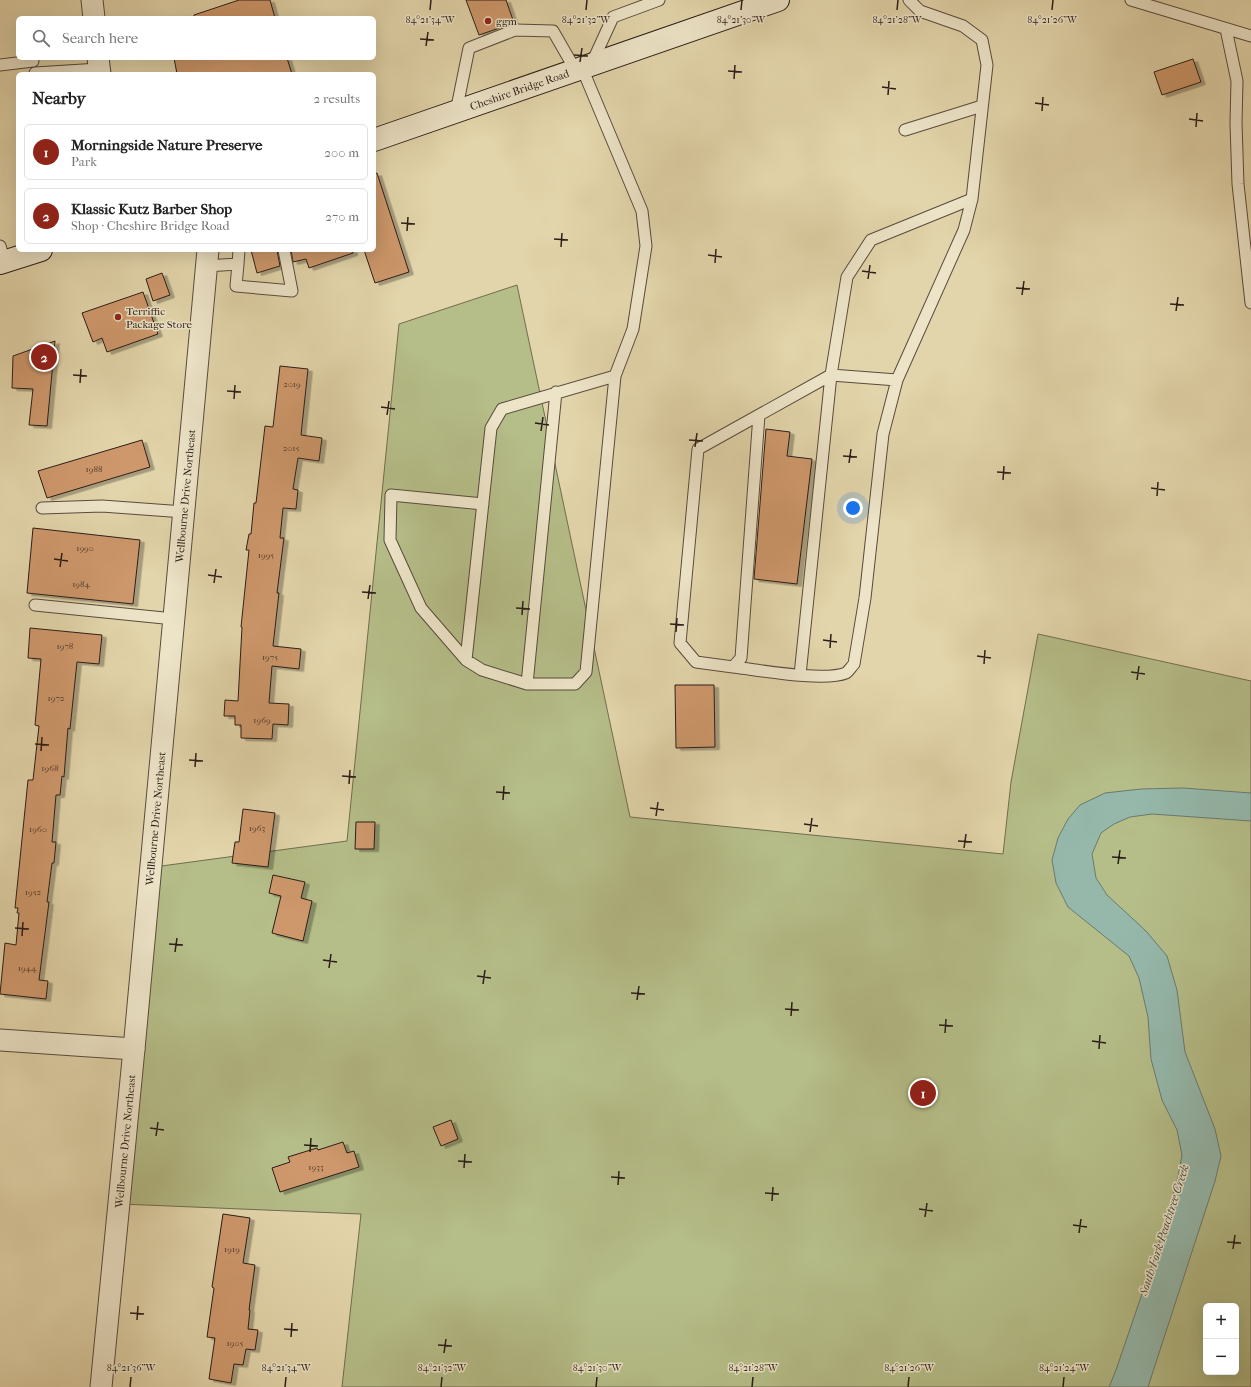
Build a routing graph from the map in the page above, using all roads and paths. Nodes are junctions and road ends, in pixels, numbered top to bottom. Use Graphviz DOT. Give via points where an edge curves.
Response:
graph roads {
  1 [pos="92,0"];
  2 [pos="659,0"];
  3 [pos="778,0"];
  4 [pos="909,0"];
  5 [pos="1131,0"];
  6 [pos="94,16"];
  7 [pos="1226,29"];
  8 [pos="1251,36"];
  9 [pos="33,61"];
  10 [pos="0,65"];
  11 [pos="99,67"];
  12 [pos="583,68"];
  13 [pos="46,72"];
  14 [pos="982,106"];
  15 [pos="456,112"];
  16 [pos="905,130"];
  17 [pos="376,139"];
  18 [pos="972,199"];
  19 [pos="30,252"];
  20 [pos="239,252"];
  21 [pos="284,252"];
  22 [pos="2,257"];
  23 [pos="207,258"];
  24 [pos="238,264"];
  25 [pos="1251,303"];
  26 [pos="830,375"];
  27 [pos="615,376"];
  28 [pos="897,380"];
  29 [pos="556,392"];
  30 [pos="760,415"];
  31 [pos="483,504"];
  32 [pos="42,508"];
  33 [pos="184,512"];
  34 [pos="36,605"];
  35 [pos="174,619"];
  36 [pos="466,660"];
  37 [pos="733,667"];
  38 [pos="800,676"];
  39 [pos="527,684"];
  40 [pos="0,1040"];
  41 [pos="134,1049"];
  42 [pos="101,1387"];
  1 -- 6 [label="street"];
  2 -- 12 [label="lane" via="613,17"];
  3 -- 12 [label="main road, Cheshire Bridge Road"];
  4 -- 14 [label="lane" via="920,11 962,26 982,40 987,65"];
  5 -- 7 [label="lane"];
  7 -- 8 [label="lane"];
  7 -- 25 [label="lane" via="1237,81 1238,184"];
  9 -- 10 [label="lane"];
  11 -- 13 [label="lane"];
  12 -- 15 [label="main road, Cheshire Bridge Road"];
  12 -- 15 [label="lane" via="553,31 515,30 469,48"];
  12 -- 27 [label="lane" via="642,211 646,246 634,329"];
  14 -- 16 [label="lane"];
  14 -- 18 [label="lane"];
  15 -- 17 [label="main road, Cheshire Bridge Road"];
  18 -- 26 [label="lane" via="870,240 847,277"];
  18 -- 28 [label="lane" via="964,230"];
  19 -- 22 [label="main road"];
  20 -- 24 [label="lane"];
  21 -- 24 [label="lane" via="292,291 236,286"];
  23 -- 24 [label="lane"];
  23 -- 33 [label="street, Wellbourne Drive Northeast"];
  26 -- 28 [label="lane"];
  26 -- 30 [label="lane"];
  26 -- 38 [label="lane"];
  27 -- 29 [label="lane"];
  27 -- 39 [label="lane" via="586,672 575,684"];
  28 -- 38 [label="lane" via="884,434 865,598 854,664 847,672 835,676"];
  29 -- 31 [label="lane" via="502,409 491,428"];
  29 -- 39 [label="lane"];
  30 -- 37 [label="lane" via="741,658"];
  30 -- 37 [label="lane" via="698,449 680,643 696,662"];
  31 -- 36 [label="lane"];
  31 -- 36 [label="lane" via="391,495 390,540 421,608"];
  32 -- 33 [label="lane" via="102,506"];
  33 -- 35 [label="street, Wellbourne Drive Northeast"];
  34 -- 35 [label="lane"];
  35 -- 41 [label="street, Wellbourne Drive Northeast"];
  36 -- 39 [label="lane" via="482,670"];
  37 -- 38 [label="lane"];
  40 -- 41 [label="street"];
  41 -- 42 [label="street, Wellbourne Drive Northeast"];
}
